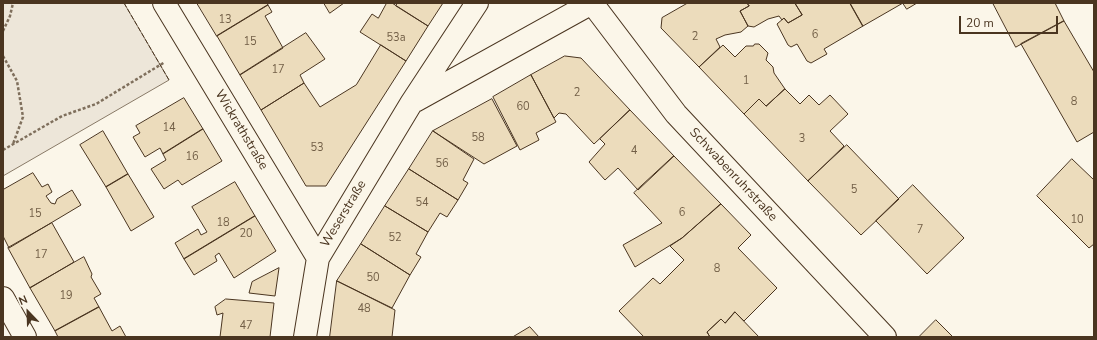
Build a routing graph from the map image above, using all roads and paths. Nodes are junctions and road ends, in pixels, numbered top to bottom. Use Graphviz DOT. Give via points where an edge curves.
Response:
graph roads {
  1 [pos="13,3"];
  2 [pos="164,3"];
  3 [pos="477,3"];
  4 [pos="592,3"];
  5 [pos="3,31"];
  6 [pos="191,47"];
  7 [pos="3,56"];
  8 [pos="412,102"];
  9 [pos="13,144"];
  10 [pos="3,150"];
  11 [pos="318,258"];
  12 [pos="3,298"];
  13 [pos="25,337"];
  14 [pos="305,337"];
  15 [pos="885,337"];
  1 -- 5 [label="path"];
  2 -- 6 [label="street, Wickrathstraße"];
  3 -- 8 [label="street, Weserstraße"];
  4 -- 8 [label="street"];
  4 -- 15 [label="street, Schwabenruhrstraße" via="676,114"];
  6 -- 9 [label="path" via="96,104 62,116"];
  6 -- 11 [label="street, Wickrathstraße"];
  7 -- 9 [label="path" via="17,81 23,117"];
  8 -- 11 [label="street, Weserstraße"];
  9 -- 10 [label="path"];
  11 -- 14 [label="street, Weserstraße"];
  12 -- 13 [label="street"];
}
